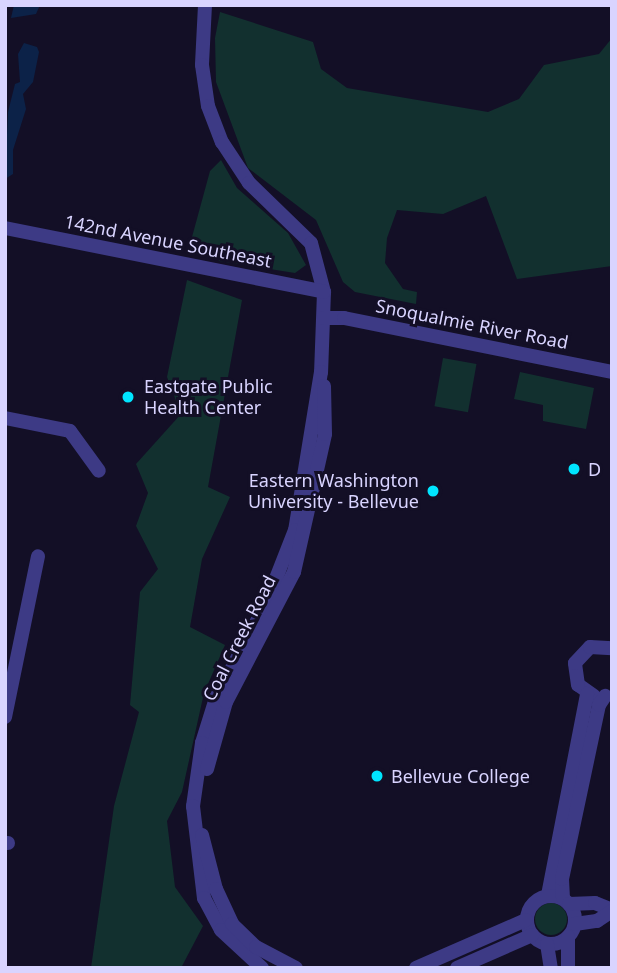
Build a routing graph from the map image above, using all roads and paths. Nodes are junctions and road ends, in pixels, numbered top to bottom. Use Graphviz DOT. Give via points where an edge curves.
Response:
graph roads {
  1 [pos="205,5"];
  2 [pos="5,228"];
  3 [pos="324,292"];
  4 [pos="324,318"];
  5 [pos="321,372"];
  6 [pos="612,372"];
  7 [pos="5,418"];
  8 [pos="99,471"];
  9 [pos="38,556"];
  10 [pos="612,648"];
  11 [pos="587,694"];
  12 [pos="608,695"];
  13 [pos="5,717"];
  14 [pos="548,895"];
  15 [pos="566,901"];
  16 [pos="612,910"];
  17 [pos="526,920"];
  18 [pos="571,931"];
  19 [pos="532,935"];
  20 [pos="547,944"];
  21 [pos="262,968"];
  22 [pos="296,968"];
  23 [pos="416,968"];
  24 [pos="457,968"];
  25 [pos="551,968"];
  26 [pos="568,968"];
  1 -- 3 [label="street, Coal Creek Road" via="202,65 218,132 243,176 311,243"];
  2 -- 3 [label="street, 142nd Avenue Southeast"];
  3 -- 4 [label="street, Coal Creek Road"];
  4 -- 5 [label="street, Coal Creek Road"];
  4 -- 6 [label="street, Snoqualmie River Road" via="344,318"];
  5 -- 21 [label="street, Coal Creek Road" via="292,543 266,604 216,698 196,778 193,831 204,898 221,930"];
  5 -- 22 [label="street, Coal Creek Road" via="325,434 304,537 294,572 226,702 209,757 202,805 201,833 224,912 256,947"];
  7 -- 8 [label="street" via="70,432"];
  9 -- 13 [label="street"];
  10 -- 11 [label="street" via="590,647 578,656 575,678"];
  11 -- 12 [label="street"];
  11 -- 14 [label="street"];
  12 -- 15 [label="street" via="599,705 562,879"];
  14 -- 15 [label="street"];
  14 -- 17 [label="street" via="533,904"];
  15 -- 16 [label="street" via="595,903"];
  15 -- 18 [label="street"];
  16 -- 18 [label="street"];
  17 -- 19 [label="street"];
  17 -- 23 [label="street"];
  18 -- 20 [label="street"];
  18 -- 26 [label="street"];
  19 -- 20 [label="street"];
  19 -- 24 [label="street"];
  20 -- 25 [label="street"];
}
